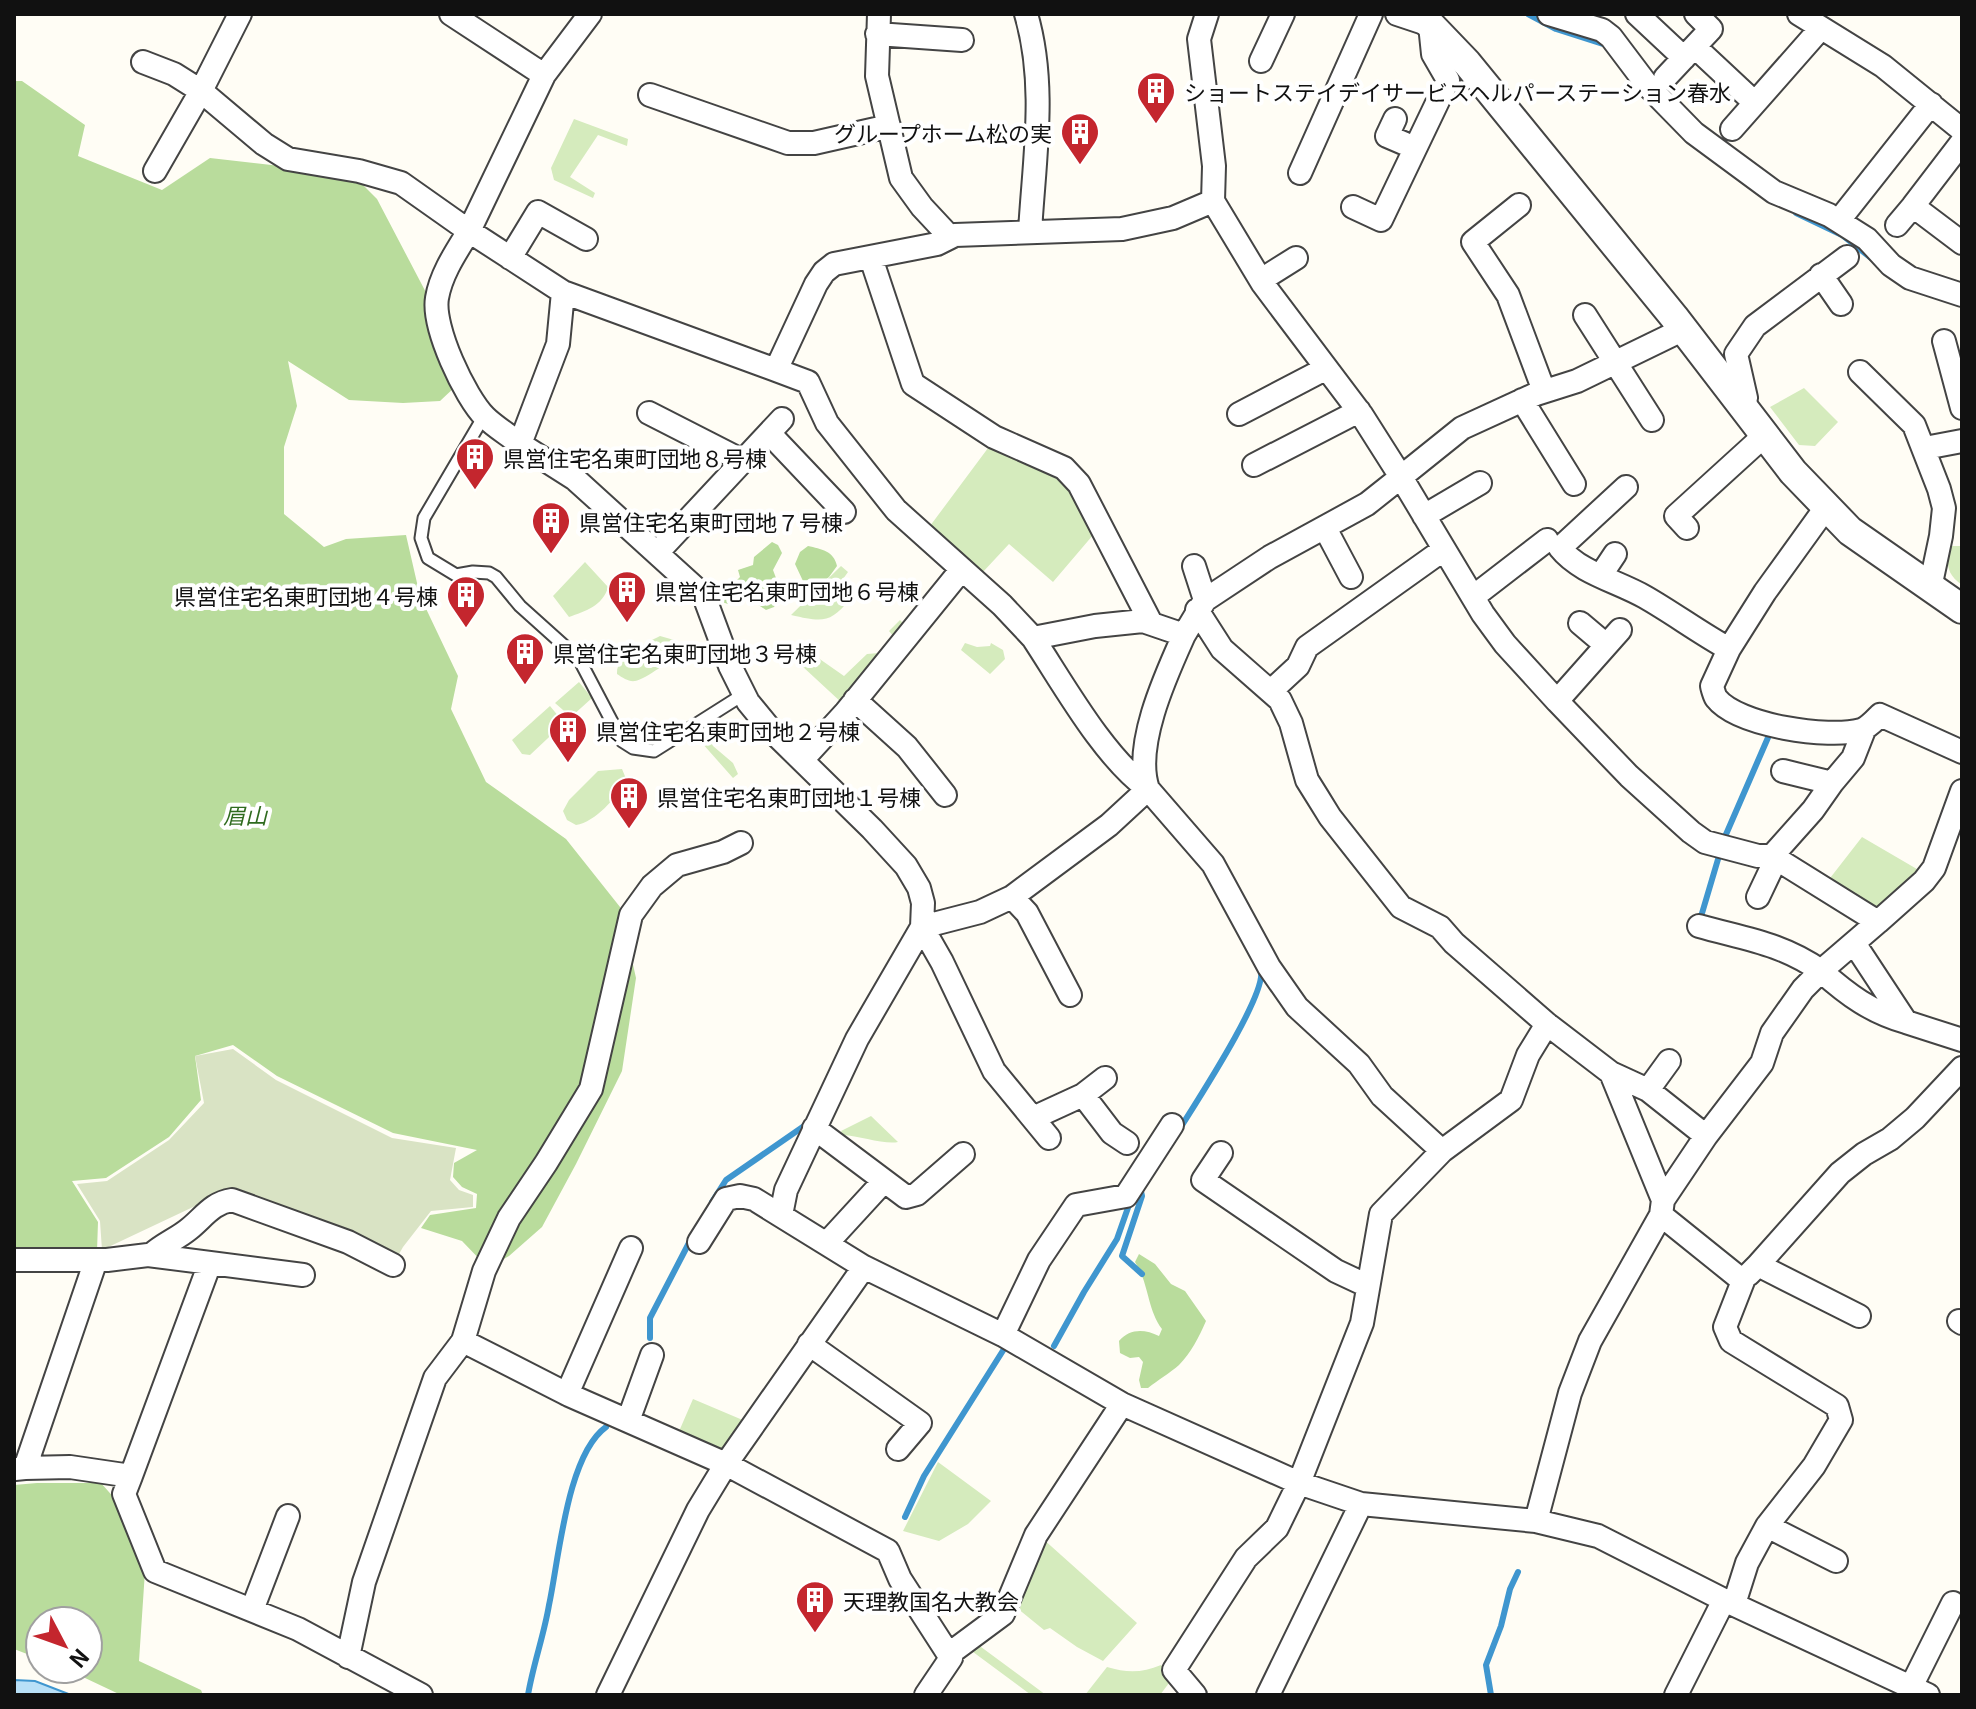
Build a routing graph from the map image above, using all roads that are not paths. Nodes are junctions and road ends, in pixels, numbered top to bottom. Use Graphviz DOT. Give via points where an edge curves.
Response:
graph roads {
  1 [pos="240,14"];
  2 [pos="451,14"];
  3 [pos="590,14"];
  4 [pos="1026,14"];
  5 [pos="1207,14"];
  6 [pos="1283,14"];
  7 [pos="1371,14"];
  8 [pos="1397,14"];
  9 [pos="1549,14"];
  10 [pos="1649,14"];
  11 [pos="1696,14"];
  12 [pos="1799,14"];
  13 [pos="1425,19"];
  14 [pos="878,24"];
  15 [pos="1821,28"];
  16 [pos="962,40"];
  17 [pos="1690,53"];
  18 [pos="1261,61"];
  19 [pos="143,62"];
  20 [pos="544,75"];
  21 [pos="1665,78"];
  22 [pos="201,91"];
  23 [pos="650,95"];
  24 [pos="1755,103"];
  25 [pos="1931,104"];
  26 [pos="1395,119"];
  27 [pos="889,126"];
  28 [pos="1732,129"];
  29 [pos="1962,130"];
  30 [pos="1962,142"];
  31 [pos="1415,148"];
  32 [pos="155,171"];
  33 [pos="1300,173"];
  34 [pos="1213,201"];
  35 [pos="1519,205"];
  36 [pos="1913,206"];
  37 [pos="1353,207"];
  38 [pos="1844,214"];
  39 [pos="1897,225"];
  40 [pos="469,231"];
  41 [pos="1030,232"];
  42 [pos="950,237"];
  43 [pos="586,239"];
  44 [pos="1962,243"];
  45 [pos="1847,257"];
  46 [pos="510,258"];
  47 [pos="871,258"];
  48 [pos="1296,258"];
  49 [pos="1821,275"];
  50 [pos="1261,280"];
  51 [pos="563,292"];
  52 [pos="1962,295"];
  53 [pos="1841,304"];
  54 [pos="1585,315"];
  55 [pos="1684,329"];
  56 [pos="1952,354"];
  57 [pos="1616,360"];
  58 [pos="1325,369"];
  59 [pos="776,370"];
  60 [pos="1860,372"];
  61 [pos="1544,391"];
  62 [pos="1522,400"];
  63 [pos="1741,404"];
  64 [pos="1962,408"];
  65 [pos="1359,411"];
  66 [pos="649,413"];
  67 [pos="1239,414"];
  68 [pos="484,416"];
  69 [pos="1652,420"];
  70 [pos="1765,435"];
  71 [pos="1962,441"];
  72 [pos="520,444"];
  73 [pos="1925,448"];
  74 [pos="743,461"];
  75 [pos="1254,465"];
  76 [pos="1401,477"];
  77 [pos="1480,483"];
  78 [pos="1574,484"];
  79 [pos="1626,487"];
  80 [pos="1827,506"];
  81 [pos="844,512"];
  82 [pos="1424,516"];
  83 [pos="1676,516"];
  84 [pos="1325,528"];
  85 [pos="1547,540"];
  86 [pos="1443,550"];
  87 [pos="657,553"];
  88 [pos="1615,554"];
  89 [pos="1194,566"];
  90 [pos="962,569"];
  91 [pos="1601,575"];
  92 [pos="1351,577"];
  93 [pos="1930,588"];
  94 [pos="1473,597"];
  95 [pos="1201,605"];
  96 [pos="1962,609"];
  97 [pos="1151,623"];
  98 [pos="1580,623"];
  99 [pos="1184,635"];
  100 [pos="1033,638"];
  101 [pos="1729,649"];
  102 [pos="1271,691"];
  103 [pos="744,694"];
  104 [pos="855,700"];
  105 [pos="1557,701"];
  106 [pos="1864,730"];
  107 [pos="1962,752"];
  108 [pos="802,760"];
  109 [pos="1783,771"];
  110 [pos="1832,783"];
  111 [pos="1148,789"];
  112 [pos="1962,791"];
  113 [pos="945,795"];
  114 [pos="741,843"];
  115 [pos="1774,858"];
  116 [pos="1012,897"];
  117 [pos="1758,897"];
  118 [pos="1878,922"];
  119 [pos="1699,926"];
  120 [pos="922,927"];
  121 [pos="1854,943"];
  122 [pos="1821,971"];
  123 [pos="1070,995"];
  124 [pos="1906,1022"];
  125 [pos="1547,1024"];
  126 [pos="1962,1040"];
  127 [pos="1669,1061"];
  128 [pos="1962,1068"];
  129 [pos="1611,1073"];
  130 [pos="1105,1078"];
  131 [pos="1648,1090"];
  132 [pos="1083,1095"];
  133 [pos="1033,1118"];
  134 [pos="1172,1125"];
  135 [pos="814,1128"];
  136 [pos="1706,1136"];
  137 [pos="1049,1138"];
  138 [pos="1127,1143"];
  139 [pos="1442,1151"];
  140 [pos="1221,1153"];
  141 [pos="963,1154"];
  142 [pos="883,1182"];
  143 [pos="1662,1207"];
  144 [pos="781,1215"];
  145 [pos="699,1242"];
  146 [pos="827,1243"];
  147 [pos="631,1248"];
  148 [pos="151,1255"];
  149 [pos="14,1260"];
  150 [pos="96,1260"];
  151 [pos="210,1263"];
  152 [pos="393,1265"];
  153 [pos="864,1267"];
  154 [pos="1750,1273"];
  155 [pos="303,1275"];
  156 [pos="1368,1286"];
  157 [pos="1859,1316"];
  158 [pos="1003,1335"];
  159 [pos="463,1341"];
  160 [pos="809,1344"];
  161 [pos="652,1355"];
  162 [pos="567,1394"];
  163 [pos="1122,1404"];
  164 [pos="628,1421"];
  165 [pos="898,1449"];
  166 [pos="726,1464"];
  167 [pos="20,1469"];
  168 [pos="131,1476"];
  169 [pos="1299,1483"];
  170 [pos="1361,1504"];
  171 [pos="288,1516"];
  172 [pos="1536,1521"];
  173 [pos="1767,1526"];
  174 [pos="1836,1561"];
  175 [pos="1729,1602"];
  176 [pos="1953,1603"];
  177 [pos="252,1610"];
  178 [pos="949,1654"];
  179 [pos="348,1657"];
  180 [pos="390,1687"];
  181 [pos="1908,1690"];
  182 [pos="421,1695"];
  183 [pos="608,1695"];
  184 [pos="926,1695"];
  185 [pos="1195,1695"];
  186 [pos="1268,1695"];
  187 [pos="1676,1695"];
  1 -- 22 [label="street"];
  2 -- 20 [label="street"];
  3 -- 20 [label="street"];
  4 -- 41 [label="street" via="1039,84"];
  5 -- 34 [label="street" via="1199,39 1214,166"];
  6 -- 18 [label="street"];
  7 -- 33 [label="street"];
  8 -- 13 [label="street"];
  9 -- 52 [label="street" via="1611,37 1648,86 1694,133 1774,192 1829,215 1867,239 1910,278"];
  10 -- 17 [label="street" via="1644,19 1637,14"];
  11 -- 17 [label="street" via="1711,29"];
  12 -- 15 [label="street"];
  13 -- 31 [label="street" via="1433,54 1448,80"];
  13 -- 55 [label="street" via="1467,63"];
  14 -- 16 [label="street"];
  14 -- 27 [label="street" via="877,76"];
  15 -- 24 [label="street"];
  15 -- 25 [label="street"];
  17 -- 21 [label="street"];
  17 -- 24 [label="street"];
  19 -- 22 [label="street"];
  20 -- 40 [label="street"];
  22 -- 32 [label="street"];
  22 -- 40 [label="street" via="288,159 401,183"];
  23 -- 27 [label="street" via="788,143 814,143"];
  24 -- 28 [label="street"];
  25 -- 29 [label="street"];
  25 -- 38 [label="street"];
  26 -- 31 [label="street" via="1387,136"];
  27 -- 42 [label="street" via="901,178"];
  30 -- 36 [label="street"];
  31 -- 37 [label="street" via="1381,220"];
  34 -- 41 [label="street" via="1173,218 1122,229"];
  34 -- 50 [label="street"];
  35 -- 61 [label="street" via="1495,213 1473,242 1508,295"];
  36 -- 39 [label="street"];
  36 -- 44 [label="street"];
  40 -- 46 [label="street"];
  40 -- 68 [label="street" via="448,265 436,300 450,360"];
  41 -- 42 [label="street"];
  42 -- 47 [label="street"];
  43 -- 46 [label="street" via="538,212"];
  45 -- 49 [label="street"];
  46 -- 51 [label="street"];
  47 -- 59 [label="street" via="834,264 824,272"];
  47 -- 97 [label="street" via="913,384 994,437 1071,475"];
  48 -- 50 [label="street"];
  49 -- 53 [label="street"];
  49 -- 63 [label="street" via="1755,326 1736,354 1746,398"];
  50 -- 58 [label="street"];
  51 -- 59 [label="street"];
  51 -- 72 [label="street" via="558,344"];
  54 -- 57 [label="street"];
  55 -- 57 [label="street"];
  55 -- 63 [label="street"];
  56 -- 64 [label="street"];
  57 -- 61 [label="street"];
  57 -- 69 [label="street"];
  58 -- 65 [label="street"];
  58 -- 67 [label="street"];
  59 -- 90 [label="street" via="808,382 827,423 896,510"];
  60 -- 73 [label="street" via="1914,425"];
  61 -- 62 [label="street"];
  62 -- 76 [label="street" via="1462,428"];
  62 -- 78 [label="street"];
  63 -- 70 [label="street"];
  65 -- 75 [label="street" via="1283,460"];
  65 -- 76 [label="street"];
  66 -- 74 [label="street"];
  68 -- 72 [label="street"];
  68 -- 103 [label="lane" via="424,518 421,538 428,558 456,575 496,577 579,659 622,741 633,748 654,751"];
  70 -- 80 [label="street"];
  70 -- 83 [label="street"];
  71 -- 73 [label="street"];
  72 -- 87 [label="street" via="575,479"];
  73 -- 93 [label="street" via="1944,508"];
  74 -- 81 [label="street" via="776,426 832,486"];
  74 -- 87 [label="street"];
  76 -- 82 [label="street"];
  76 -- 84 [label="street"];
  77 -- 82 [label="street"];
  79 -- 91 [label="street" via="1560,548"];
  80 -- 93 [label="street" via="1850,531"];
  80 -- 101 [label="street"];
  82 -- 86 [label="street"];
  84 -- 92 [label="street"];
  84 -- 95 [label="street" via="1256,565"];
  85 -- 94 [label="street"];
  86 -- 94 [label="street"];
  86 -- 102 [label="street" via="1307,647 1298,666"];
  87 -- 103 [label="street" via="704,596"];
  88 -- 91 [label="street"];
  89 -- 95 [label="street"];
  90 -- 100 [label="street"];
  90 -- 104 [label="street"];
  91 -- 101 [label="street" via="1695,619"];
  93 -- 96 [label="street"];
  94 -- 105 [label="street" via="1505,644"];
  95 -- 99 [label="street"];
  95 -- 102 [label="street" via="1222,649"];
  97 -- 99 [label="street"];
  97 -- 100 [label="street" via="1095,626"];
  98 -- 105 [label="street" via="1613,638"];
  99 -- 111 [label="street" via="1150,729 1144,777"];
  100 -- 111 [label="street" via="1107,747"];
  101 -- 106 [label="street" via="1712,686 1716,698 1737,713 1827,734"];
  102 -- 125 [label="street" via="1287,711 1307,780 1401,907 1440,927"];
  103 -- 108 [label="street"];
  104 -- 108 [label="street"];
  104 -- 113 [label="street" via="907,747"];
  105 -- 115 [label="street" via="1691,832 1705,842"];
  106 -- 107 [label="street" via="1880,715"];
  106 -- 110 [label="street" via="1853,758"];
  108 -- 120 [label="street" via="906,866 923,903"];
  109 -- 110 [label="street"];
  110 -- 115 [label="street"];
  111 -- 116 [label="street"];
  111 -- 139 [label="street" via="1213,864 1297,1007"];
  112 -- 118 [label="street" via="1934,868"];
  114 -- 159 [label="street" via="677,865 652,886 631,915 591,1089 509,1218 484,1271"];
  115 -- 117 [label="street"];
  115 -- 118 [label="street"];
  116 -- 120 [label="street" via="980,912"];
  116 -- 123 [label="street" via="1027,913"];
  118 -- 121 [label="street"];
  119 -- 122 [label="street" via="1780,947"];
  120 -- 133 [label="street" via="994,1071"];
  120 -- 135 [label="street" via="857,1039"];
  121 -- 122 [label="street"];
  121 -- 124 [label="street"];
  122 -- 124 [label="street" via="1878,1014"];
  122 -- 136 [label="street" via="1772,1033 1762,1063"];
  124 -- 126 [label="street"];
  125 -- 129 [label="street"];
  125 -- 139 [label="street" via="1511,1100"];
  127 -- 131 [label="street"];
  128 -- 154 [label="street" via="1915,1118 1840,1173"];
  129 -- 131 [label="street"];
  129 -- 143 [label="street"];
  130 -- 132 [label="street"];
  131 -- 136 [label="street"];
  132 -- 133 [label="street"];
  132 -- 138 [label="street" via="1112,1133"];
  133 -- 137 [label="street"];
  134 -- 158 [label="street" via="1126,1196 1076,1205 1039,1260"];
  135 -- 142 [label="street"];
  135 -- 144 [label="street" via="786,1190"];
  136 -- 143 [label="street"];
  139 -- 156 [label="street" via="1381,1214"];
  140 -- 156 [label="street" via="1203,1180 1336,1271"];
  141 -- 142 [label="street" via="917,1194 906,1197"];
  142 -- 146 [label="street"];
  143 -- 154 [label="street"];
  143 -- 172 [label="street" via="1590,1341 1570,1393"];
  144 -- 145 [label="street" via="754,1199 726,1199"];
  144 -- 146 [label="street"];
  146 -- 153 [label="street"];
  147 -- 162 [label="street" via="610,1274 593,1312"];
  148 -- 150 [label="street"];
  148 -- 151 [label="street"];
  148 -- 152 [label="street" via="209,1209 232,1200 348,1242 372,1244"];
  149 -- 150 [label="street"];
  150 -- 167 [label="street"];
  151 -- 155 [label="street"];
  151 -- 168 [label="street"];
  153 -- 158 [label="street"];
  153 -- 160 [label="street"];
  154 -- 157 [label="street"];
  154 -- 173 [label="street" via="1725,1327 1731,1341 1837,1406 1841,1420 1814,1466"];
  156 -- 169 [label="street" via="1362,1323"];
  158 -- 163 [label="street"];
  159 -- 162 [label="street"];
  159 -- 179 [label="street" via="435,1378 422,1409 364,1582"];
  160 -- 165 [label="street" via="925,1417"];
  160 -- 166 [label="street"];
  161 -- 164 [label="street"];
  162 -- 164 [label="street"];
  163 -- 169 [label="street"];
  163 -- 178 [label="street" via="1036,1535 1003,1614"];
  164 -- 166 [label="street"];
  166 -- 178 [label="street" via="888,1551"];
  166 -- 183 [label="street" via="698,1510"];
  167 -- 168 [label="street" via="70,1467"];
  168 -- 177 [label="street" via="124,1494 155,1571"];
  169 -- 170 [label="street"];
  169 -- 185 [label="street" via="1277,1528 1246,1558 1174,1670"];
  170 -- 172 [label="street"];
  170 -- 186 [label="street"];
  171 -- 177 [label="street"];
  172 -- 175 [label="street" via="1598,1536"];
  173 -- 174 [label="street"];
  173 -- 175 [label="street"];
  175 -- 181 [label="street"];
  175 -- 187 [label="street"];
  176 -- 181 [label="street"];
  177 -- 179 [label="street"];
  178 -- 184 [label="street" via="951,1661"];
  179 -- 180 [label="street"];
  180 -- 182 [label="street"];
}
